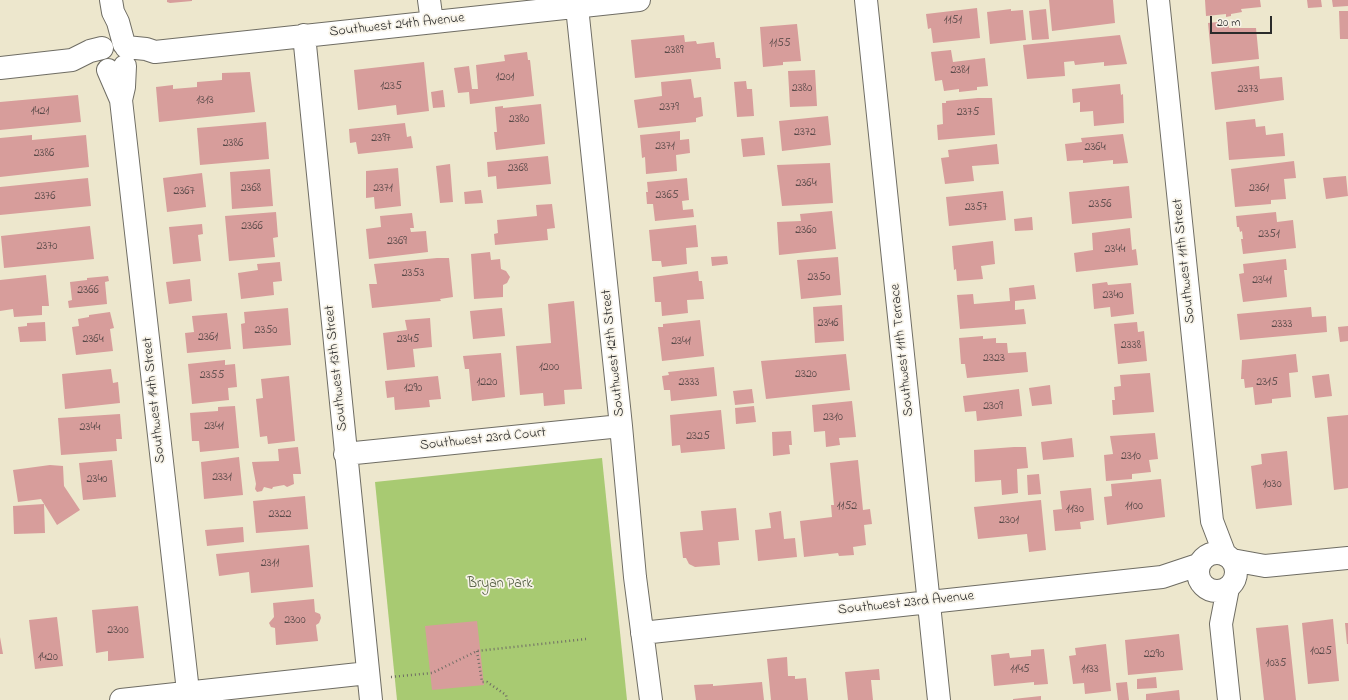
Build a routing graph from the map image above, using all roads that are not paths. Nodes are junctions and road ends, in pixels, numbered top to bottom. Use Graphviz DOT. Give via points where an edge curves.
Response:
graph roads {
  1 [pos="429,0"];
  2 [pos="639,0"];
  3 [pos="866,0"];
  4 [pos="1158,0"];
  5 [pos="112,6"];
  6 [pos="577,7"];
  7 [pos="432,22"];
  8 [pos="304,35"];
  9 [pos="116,56"];
  10 [pos="0,68"];
  11 [pos="621,426"];
  12 [pos="345,454"];
  13 [pos="1348,558"];
  14 [pos="1265,566"];
  15 [pos="1212,568"];
  16 [pos="1230,585"];
  17 [pos="929,601"];
  18 [pos="1221,624"];
  19 [pos="642,634"];
  20 [pos="368,673"];
  21 [pos="189,697"];
  22 [pos="121,700"];
  23 [pos="371,700"];
  24 [pos="651,700"];
  25 [pos="939,700"];
  26 [pos="1229,700"];
  1 -- 7 [label="street"];
  2 -- 6 [label="street, Southwest 24th Avenue"];
  3 -- 17 [label="street, Southwest 11th Terrace"];
  4 -- 15 [label="street, Southwest 11th Street" via="1212,521 1208,533"];
  5 -- 9 [label="street, Southwest 14th Street" via="109,23"];
  6 -- 7 [label="street, Southwest 24th Avenue"];
  6 -- 11 [label="street, Southwest 12th Street"];
  7 -- 8 [label="street, Southwest 24th Avenue"];
  8 -- 9 [label="street, Southwest 24th Avenue" via="155,52 147,58"];
  8 -- 12 [label="street, Southwest 13th Street"];
  9 -- 10 [label="street, Southwest 24th Avenue" via="93,67 72,60"];
  9 -- 21 [label="street, Southwest 14th Street" via="124,87 121,100"];
  11 -- 12 [label="street, Southwest 23rd Court"];
  11 -- 19 [label="street, Southwest 12th Street"];
  12 -- 20 [label="street, Southwest 13th Street"];
  13 -- 14 [label="street, Southwest 23rd Avenue"];
  14 -- 15 [label="street, Southwest 23rd Avenue"];
  14 -- 16 [label="street, Southwest 23rd Avenue"];
  15 -- 16 [label="street, Southwest 11th Street" via="1236,571"];
  15 -- 17 [label="street, Southwest 23rd Avenue" via="1170,576"];
  15 -- 18 [label="street, Southwest 11th Street"];
  16 -- 18 [label="street, Southwest 11th Street"];
  17 -- 19 [label="street, Southwest 23rd Avenue"];
  17 -- 25 [label="street, Southwest 11th Terrace"];
  18 -- 26 [label="street, Southwest 11th Street"];
  19 -- 24 [label="street, Southwest 12th Street"];
  20 -- 21 [label="street"];
  20 -- 23 [label="street, Southwest 13th Street"];
  21 -- 22 [label="street"];
}
